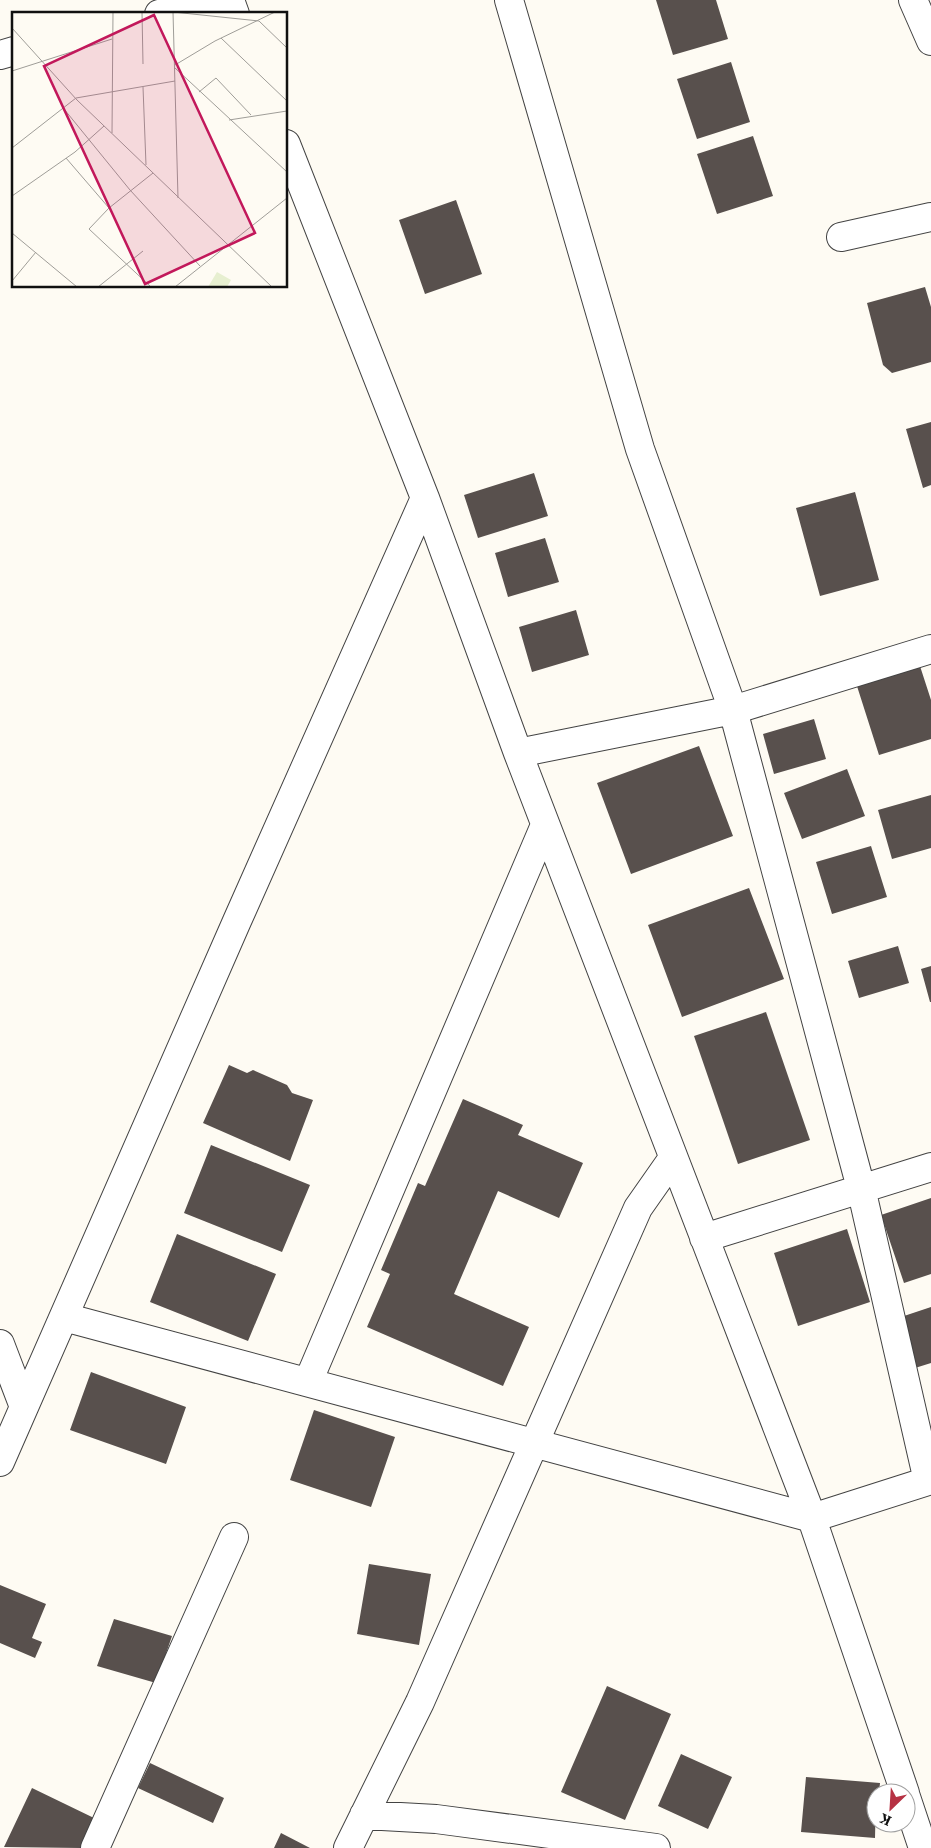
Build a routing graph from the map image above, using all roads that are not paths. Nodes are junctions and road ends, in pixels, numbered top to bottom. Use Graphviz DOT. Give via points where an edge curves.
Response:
graph roads {
  1 [pos="212,0"];
  2 [pos="230,0"];
  3 [pos="509,0"];
  4 [pos="913,0"];
  5 [pos="167,12"];
  6 [pos="234,12"];
  7 [pos="931,41"];
  8 [pos="288,149"];
  9 [pos="931,217"];
  10 [pos="841,237"];
  11 [pos="425,498"];
  12 [pos="931,649"];
  13 [pos="733,710"];
  14 [pos="518,753"];
  15 [pos="545,825"];
  16 [pos="673,1158"];
  17 [pos="931,1167"];
  18 [pos="861,1188"];
  19 [pos="704,1238"];
  20 [pos="64,1317"];
  21 [pos="0,1344"];
  22 [pos="308,1382"];
  23 [pos="24,1407"];
  24 [pos="6,1434"];
  25 [pos="533,1442"];
  26 [pos="0,1462"];
  27 [pos="930,1480"];
  28 [pos="812,1518"];
  29 [pos="234,1536"];
  30 [pos="902,1783"];
  31 [pos="364,1815"];
  32 [pos="916,1827"];
  33 [pos="95,1848"];
  34 [pos="348,1848"];
  35 [pos="656,1848"];
  36 [pos="923,1848"];
  1 -- 5 [label="street"];
  2 -- 6 [label="street"];
  3 -- 13 [label="street" via="640,449"];
  4 -- 7 [label="street"];
  8 -- 11 [label="street"];
  9 -- 10 [label="street"];
  11 -- 14 [label="street"];
  11 -- 20 [label="street"];
  12 -- 13 [label="street"];
  13 -- 14 [label="street"];
  13 -- 18 [label="street"];
  14 -- 15 [label="street"];
  15 -- 16 [label="street"];
  15 -- 22 [label="street"];
  16 -- 19 [label="street"];
  16 -- 25 [label="street" via="638,1208"];
  17 -- 18 [label="street"];
  18 -- 19 [label="street"];
  18 -- 27 [label="street"];
  19 -- 28 [label="street"];
  20 -- 22 [label="street"];
  20 -- 23 [label="street"];
  21 -- 23 [label="street"];
  22 -- 25 [label="street"];
  23 -- 24 [label="street"];
  24 -- 26 [label="street"];
  25 -- 28 [label="street"];
  25 -- 31 [label="street" via="420,1702"];
  27 -- 28 [label="street"];
  28 -- 30 [label="street"];
  29 -- 33 [label="street"];
  31 -- 34 [label="street"];
  31 -- 35 [label="street" via="436,1819"];
  32 -- 36 [label="street"];
}
